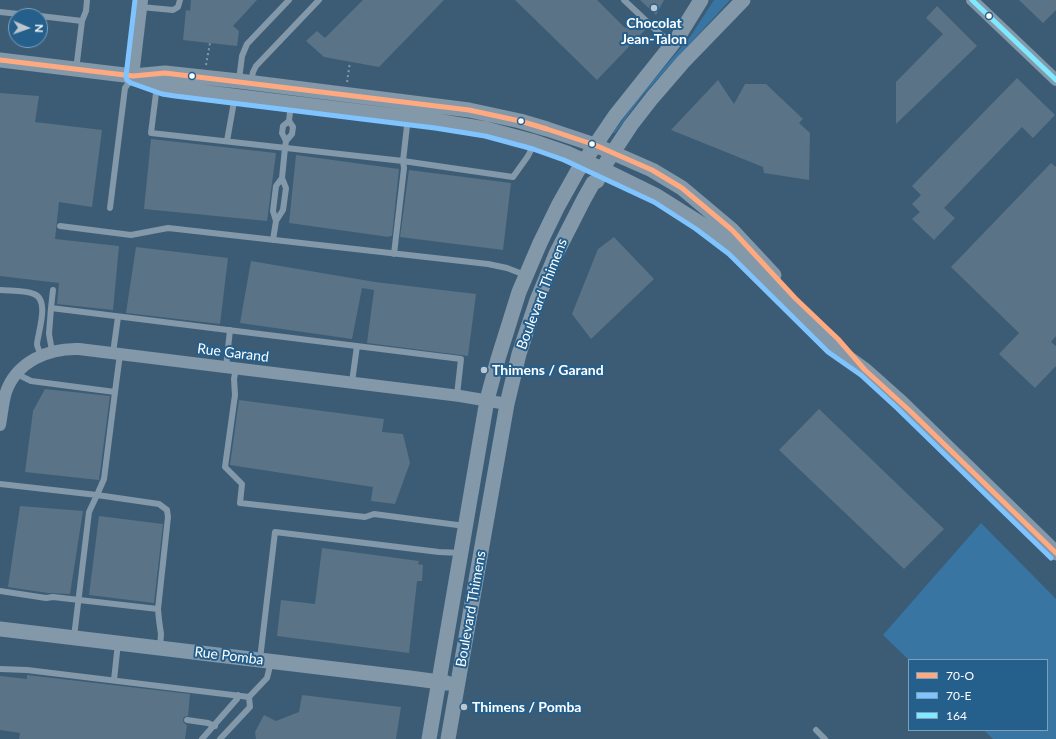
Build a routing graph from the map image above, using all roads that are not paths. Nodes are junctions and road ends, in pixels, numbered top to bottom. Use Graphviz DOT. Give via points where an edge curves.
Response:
graph roads {
  1 [pos="87,0"];
  2 [pos="180,0"];
  3 [pos="289,0"];
  4 [pos="319,0"];
  5 [pos="624,0"];
  6 [pos="702,0"];
  7 [pos="743,0"];
  8 [pos="972,0"];
  9 [pos="141,3"];
  10 [pos="48,17"];
  11 [pos="82,21"];
  12 [pos="672,44"];
  13 [pos="0,60"];
  14 [pos="76,70"];
  15 [pos="133,76"];
  16 [pos="158,79"];
  17 [pos="1056,80"];
  18 [pos="245,81"];
  19 [pos="235,96"];
  20 [pos="291,103"];
  21 [pos="408,117"];
  22 [pos="228,141"];
  23 [pos="535,142"];
  24 [pos="595,146"];
  25 [pos="285,148"];
  26 [pos="613,152"];
  27 [pos="403,161"];
  28 [pos="585,161"];
  29 [pos="602,169"];
  30 [pos="282,178"];
  31 [pos="110,208"];
  32 [pos="276,221"];
  33 [pos="60,226"];
  34 [pos="273,240"];
  35 [pos="394,254"];
  36 [pos="526,276"];
  37 [pos="0,290"];
  38 [pos="53,290"];
  39 [pos="50,308"];
  40 [pos="118,316"];
  41 [pos="230,330"];
  42 [pos="356,346"];
  43 [pos="46,353"];
  44 [pos="117,354"];
  45 [pos="231,368"];
  46 [pos="865,370"];
  47 [pos="17,374"];
  48 [pos="352,382"];
  49 [pos="115,392"];
  50 [pos="457,395"];
  51 [pos="487,400"];
  52 [pos="507,404"];
  53 [pos="0,425"];
  54 [pos="0,484"];
  55 [pos="97,495"];
  56 [pos="466,526"];
  57 [pos="461,552"];
  58 [pos="1056,553"];
  59 [pos="0,591"];
  60 [pos="78,600"];
  61 [pos="158,609"];
  62 [pos="0,629"];
  63 [pos="74,637"];
  64 [pos="118,643"];
  65 [pos="160,648"];
  66 [pos="266,660"];
  67 [pos="0,669"];
  68 [pos="114,680"];
  69 [pos="439,682"];
  70 [pos="458,685"];
  71 [pos="238,695"];
  72 [pos="250,697"];
  73 [pos="187,720"];
  74 [pos="215,726"];
  75 [pos="816,730"];
  76 [pos="202,739"];
  77 [pos="220,739"];
  78 [pos="429,739"];
  79 [pos="448,739"];
  80 [pos="825,739"];
  1 -- 11 [label="lane"];
  2 -- 9 [label="lane" via="178,7 173,10"];
  3 -- 18 [label="lane" via="247,44 242,56"];
  4 -- 18 [label="lane"];
  5 -- 12 [label="lane"];
  6 -- 12 [label="street, Boulevard Thimens"];
  7 -- 26 [label="street, Boulevard Thimens" via="663,85"];
  8 -- 17 [label="street"];
  9 -- 15 [label="street"];
  10 -- 11 [label="lane"];
  11 -- 14 [label="lane"];
  12 -- 24 [label="street, Boulevard Thimens" via="624,103"];
  13 -- 14 [label="street"];
  14 -- 15 [label="street"];
  15 -- 16 [label="street"];
  15 -- 31 [label="lane" via="125,88"];
  16 -- 18 [label="street"];
  16 -- 19 [label="street" via="176,89"];
  16 -- 22 [label="lane" via="151,133"];
  18 -- 24 [label="street" via="469,110 547,128"];
  19 -- 20 [label="street"];
  19 -- 22 [label="lane"];
  20 -- 21 [label="street"];
  20 -- 25 [label="lane" via="289,121 293,127"];
  21 -- 23 [label="street" via="480,128"];
  21 -- 27 [label="lane"];
  22 -- 25 [label="lane"];
  23 -- 27 [label="lane" via="513,178"];
  23 -- 28 [label="street"];
  24 -- 26 [label="street"];
  24 -- 28 [label="street, Boulevard Thimens"];
  25 -- 27 [label="lane"];
  25 -- 30 [label="lane"];
  26 -- 29 [label="street, Boulevard Thimens"];
  26 -- 46 [label="street" via="678,185 719,219 838,339"];
  27 -- 35 [label="lane"];
  28 -- 29 [label="street"];
  28 -- 36 [label="street, Boulevard Thimens" via="558,206"];
  29 -- 46 [label="street" via="671,204 718,236 833,347"];
  29 -- 52 [label="street, Boulevard Thimens" via="580,204 549,268 524,336"];
  30 -- 32 [label="lane" via="276,186 273,211"];
  30 -- 32 [label="lane" via="286,188 283,210"];
  32 -- 34 [label="lane"];
  33 -- 34 [label="lane" via="131,235 168,228"];
  34 -- 35 [label="lane"];
  35 -- 36 [label="lane" via="488,264"];
  36 -- 51 [label="street, Boulevard Thimens"];
  37 -- 43 [label="lane" via="31,293 40,298 42,309 37,345"];
  38 -- 39 [label="lane"];
  39 -- 40 [label="lane"];
  39 -- 43 [label="lane"];
  40 -- 41 [label="lane"];
  40 -- 44 [label="lane"];
  41 -- 42 [label="lane"];
  41 -- 45 [label="lane"];
  42 -- 48 [label="lane"];
  42 -- 50 [label="lane" via="461,359"];
  43 -- 44 [label="street, Rue Garand" via="70,349"];
  43 -- 47 [label="street, Rue Garand" via="29,362"];
  44 -- 45 [label="street, Rue Garand"];
  44 -- 49 [label="lane"];
  45 -- 48 [label="street, Rue Garand"];
  45 -- 56 [label="lane" via="235,395 226,467 242,484 240,503 365,516 374,514"];
  46 -- 58 [label="street"];
  47 -- 49 [label="lane" via="31,381"];
  47 -- 53 [label="street, Rue Garand" via="7,390"];
  48 -- 50 [label="street, Rue Garand"];
  49 -- 55 [label="lane" via="104,479"];
  50 -- 51 [label="street, Rue Garand"];
  51 -- 52 [label="street, Rue Garand"];
  51 -- 56 [label="street, Boulevard Thimens"];
  52 -- 70 [label="street, Boulevard Thimens"];
  54 -- 55 [label="lane"];
  55 -- 60 [label="lane" via="90,512"];
  55 -- 61 [label="lane" via="159,504 166,510 168,517"];
  56 -- 57 [label="street, Boulevard Thimens"];
  57 -- 66 [label="lane" via="440,552 275,532"];
  57 -- 69 [label="street, Boulevard Thimens"];
  59 -- 60 [label="lane"];
  60 -- 61 [label="lane"];
  60 -- 63 [label="lane"];
  61 -- 65 [label="lane"];
  62 -- 63 [label="street, Rue Pomba"];
  63 -- 64 [label="street, Rue Pomba"];
  64 -- 65 [label="street, Rue Pomba"];
  64 -- 68 [label="lane"];
  65 -- 66 [label="street, Rue Pomba"];
  66 -- 69 [label="street, Rue Pomba"];
  66 -- 72 [label="lane" via="267,678"];
  67 -- 68 [label="lane"];
  68 -- 71 [label="lane"];
  69 -- 70 [label="street, Rue Pomba"];
  69 -- 78 [label="street, Boulevard Thimens"];
  70 -- 79 [label="street, Boulevard Thimens"];
  71 -- 72 [label="lane"];
  71 -- 74 [label="lane"];
  72 -- 77 [label="lane" via="250,707"];
  73 -- 74 [label="lane" via="208,722"];
  74 -- 76 [label="lane"];
  75 -- 80 [label="lane"];
}
